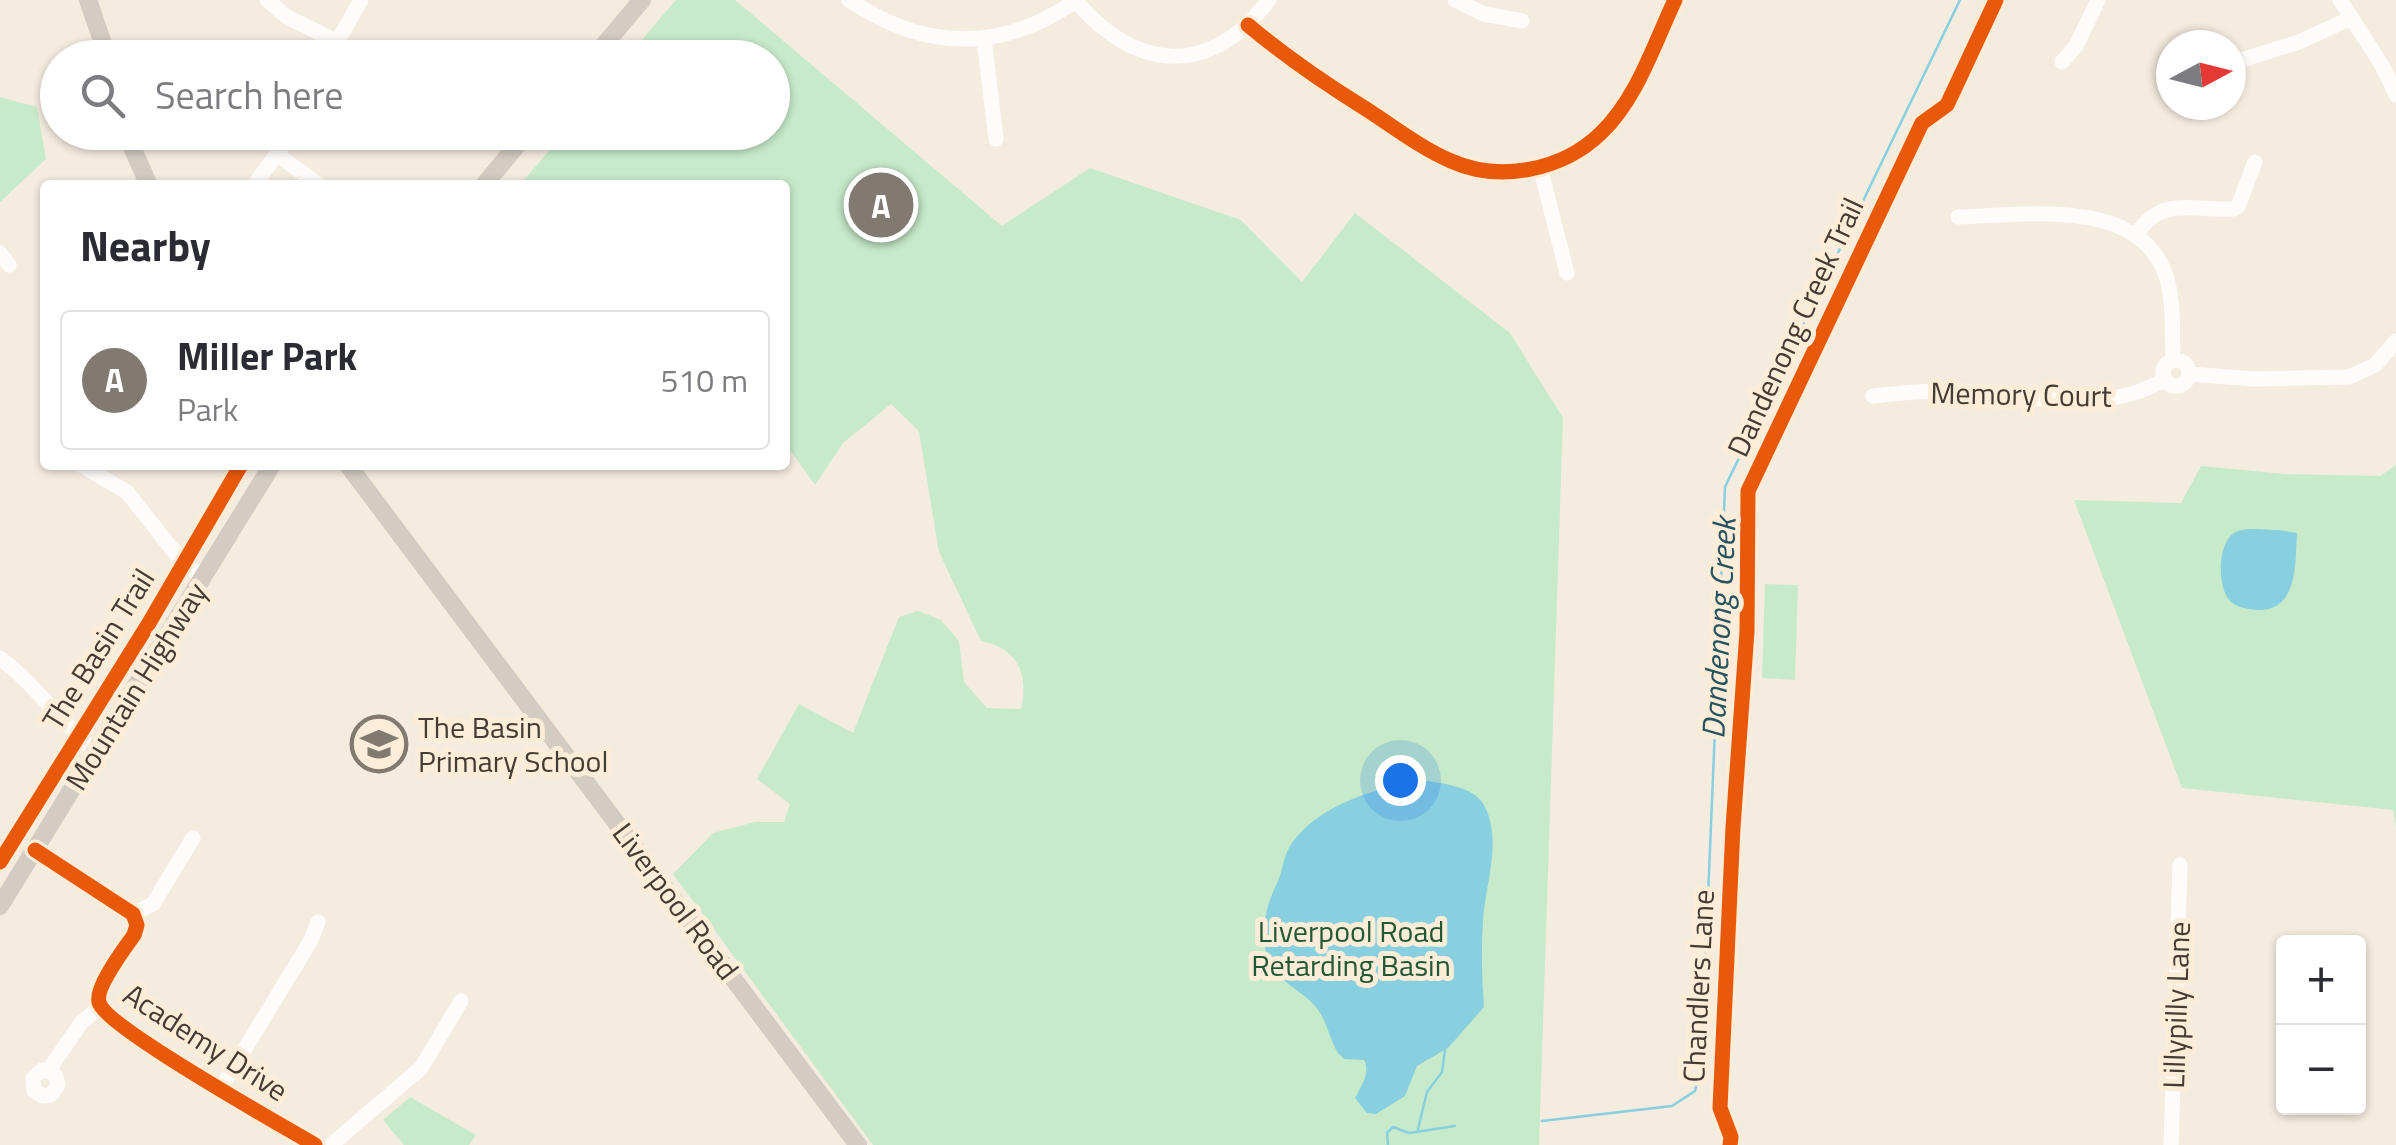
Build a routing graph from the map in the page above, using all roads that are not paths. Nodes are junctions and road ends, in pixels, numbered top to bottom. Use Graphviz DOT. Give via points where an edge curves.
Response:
graph roads {
  1 [pos="88,0"];
  2 [pos="268,0"];
  3 [pos="361,0"];
  4 [pos="642,0"];
  5 [pos="849,0"];
  6 [pos="1270,0"];
  7 [pos="1455,0"];
  8 [pos="1675,0"];
  9 [pos="2098,0"];
  10 [pos="2340,0"];
  11 [pos="1076,1"];
  12 [pos="2349,18"];
  13 [pos="1522,21"];
  14 [pos="1248,25"];
  15 [pos="984,39"];
  16 [pos="102,40"];
  17 [pos="332,40"];
  18 [pos="337,40"];
  19 [pos="608,40"];
  20 [pos="2246,59"];
  21 [pos="2062,62"];
  22 [pos="2396,95"];
  23 [pos="996,140"];
  24 [pos="133,150"];
  25 [pos="281,150"];
  26 [pos="513,150"];
  27 [pos="278,155"];
  28 [pos="2255,162"];
  29 [pos="1540,167"];
  30 [pos="147,180"];
  31 [pos="258,180"];
  32 [pos="312,180"];
  33 [pos="488,180"];
  34 [pos="1958,217"];
  35 [pos="2136,235"];
  36 [pos="1567,273"];
  37 [pos="2396,341"];
  38 [pos="2173,361"];
  39 [pos="2189,374"];
  40 [pos="2165,380"];
  41 [pos="1873,396"];
  42 [pos="89,470"];
  43 [pos="269,470"];
  44 [pos="352,470"];
  45 [pos="203,576"];
  46 [pos="0,658"];
  47 [pos="95,752"];
  48 [pos="1732,827"];
  49 [pos="193,838"];
  50 [pos="35,850"];
  51 [pos="2180,865"];
  52 [pos="0,906"];
  53 [pos="133,914"];
  54 [pos="318,922"];
  55 [pos="461,1001"];
  56 [pos="100,1006"];
  57 [pos="48,1071"];
  58 [pos="222,1088"];
  59 [pos="315,1145"];
  60 [pos="330,1145"];
  61 [pos="858,1145"];
  62 [pos="1730,1145"];
  63 [pos="2172,1145"];
  1 -- 16 [label="main road"];
  2 -- 17 [label="street"];
  3 -- 18 [label="street"];
  4 -- 19 [label="main road"];
  5 -- 15 [label="street" via="918,34"];
  6 -- 14 [label="street"];
  7 -- 13 [label="street"];
  8 -- 29 [label="street" via="1618,115 1589,144"];
  9 -- 21 [label="street"];
  10 -- 12 [label="street"];
  11 -- 14 [label="street" via="1109,36 1151,54 1200,52"];
  11 -- 15 [label="street" via="1046,20"];
  12 -- 20 [label="street"];
  12 -- 22 [label="street"];
  14 -- 29 [label="street" via="1296,65 1449,160 1504,172"];
  15 -- 23 [label="street"];
  24 -- 30 [label="main road"];
  25 -- 27 [label="street"];
  26 -- 33 [label="main road"];
  27 -- 31 [label="street"];
  27 -- 32 [label="street"];
  28 -- 35 [label="street" via="2238,206 2168,208 2145,220"];
  29 -- 36 [label="street"];
  34 -- 35 [label="street" via="2089,217"];
  35 -- 38 [label="street" via="2167,280"];
  37 -- 39 [label="street" via="2349,377"];
  38 -- 39 [label="street"];
  38 -- 40 [label="street" via="2165,366"];
  39 -- 40 [label="street" via="2176,386"];
  40 -- 41 [label="street, Memory Court" via="2124,397 2046,400 1926,391"];
  42 -- 45 [label="street" via="126,492 183,562"];
  43 -- 45 [label="main road, Mountain Highway"];
  44 -- 61 [label="main road, Liverpool Road"];
  45 -- 47 [label="main road, Mountain Highway"];
  46 -- 47 [label="street"];
  47 -- 50 [label="main road, Mountain Highway"];
  48 -- 62 [label="street, Chandlers Lane" via="1720,1108"];
  49 -- 53 [label="street" via="153,904"];
  50 -- 52 [label="main road, Mountain Highway"];
  50 -- 53 [label="street"];
  51 -- 63 [label="street, Lillypilly Lane"];
  53 -- 56 [label="street, Academy Drive" via="134,935 100,988"];
  54 -- 58 [label="street"];
  55 -- 60 [label="street" via="421,1068"];
  56 -- 57 [label="street"];
  56 -- 58 [label="street, Academy Drive" via="134,1035"];
  58 -- 59 [label="street, Academy Drive"];
}
